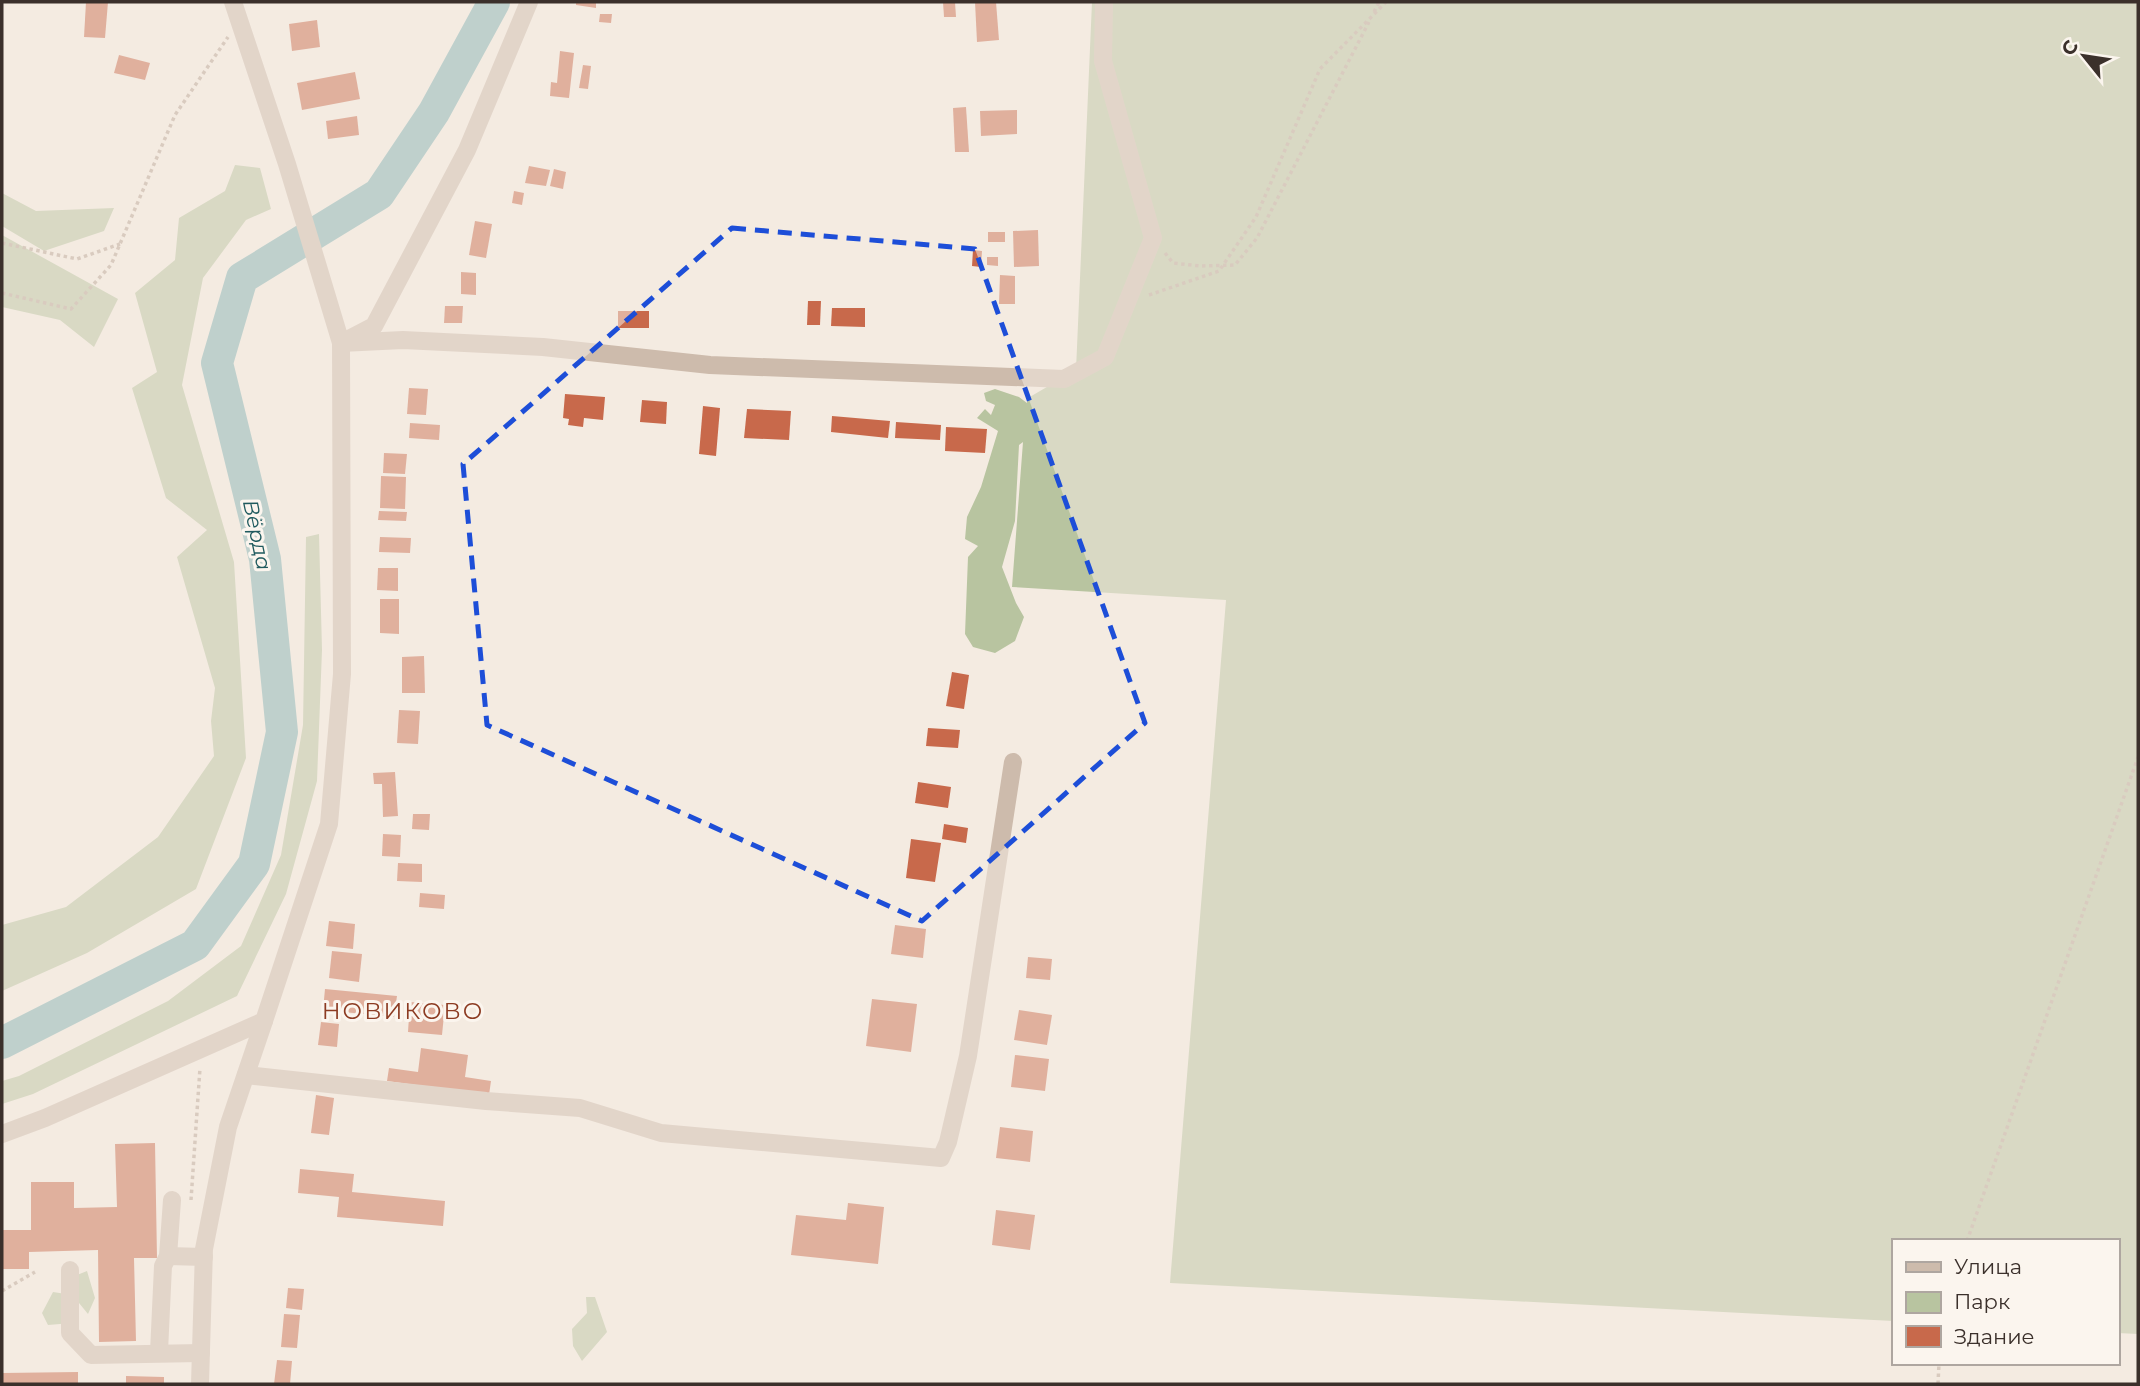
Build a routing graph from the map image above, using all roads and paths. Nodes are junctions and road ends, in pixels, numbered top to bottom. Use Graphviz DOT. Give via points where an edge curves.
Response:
graph roads {
  1 [pos="233,2"];
  2 [pos="529,2"];
  3 [pos="1104,2"];
  4 [pos="1379,2"];
  5 [pos="1386,2"];
  6 [pos="1371,17"];
  7 [pos="239,21"];
  8 [pos="1153,238"];
  9 [pos="2,243"];
  10 [pos="120,244"];
  11 [pos="1223,265"];
  12 [pos="2,293"];
  13 [pos="1127,302"];
  14 [pos="341,343"];
  15 [pos="2138,757"];
  16 [pos="1013,762"];
  17 [pos="264,1021"];
  18 [pos="200,1063"];
  19 [pos="246,1075"];
  20 [pos="2,1134"];
  21 [pos="172,1200"];
  22 [pos="190,1207"];
  23 [pos="1968,1239"];
  24 [pos="168,1256"];
  25 [pos="204,1256"];
  26 [pos="70,1270"];
  27 [pos="35,1272"];
  28 [pos="2,1291"];
  29 [pos="159,1352"];
  30 [pos="201,1353"];
  31 [pos="1939,1365"];
  32 [pos="200,1384"];
  33 [pos="1938,1384"];
  1 -- 7 [label="street"];
  2 -- 14 [label="street" via="467,150 374,326"];
  3 -- 8 [label="street" via="1103,61"];
  4 -- 6 [label="path"];
  5 -- 6 [label="path"];
  6 -- 11 [label="path" via="1320,69 1256,216"];
  6 -- 11 [label="path" via="1257,238 1236,265"];
  7 -- 10 [label="path" via="175,115"];
  7 -- 14 [label="street"];
  8 -- 11 [label="path" via="1173,263"];
  8 -- 13 [label="street"];
  9 -- 10 [label="path" via="77,259"];
  10 -- 12 [label="path" via="111,265 71,309"];
  11 -- 13 [label="path" via="1219,271"];
  13 -- 14 [label="street" via="1105,357 1064,379 710,365 415,341"];
  14 -- 17 [label="street" via="342,674 329,824"];
  15 -- 23 [label="path"];
  16 -- 19 [label="street" via="968,1056 941,1158 661,1133 580,1108"];
  17 -- 19 [label="street"];
  17 -- 20 [label="street"];
  18 -- 22 [label="path"];
  19 -- 25 [label="street" via="228,1127"];
  21 -- 24 [label="street"];
  24 -- 25 [label="street"];
  24 -- 29 [label="street" via="163,1266"];
  25 -- 30 [label="street"];
  26 -- 29 [label="street" via="70,1333 91,1355"];
  27 -- 28 [label="path"];
  29 -- 30 [label="street"];
  30 -- 32 [label="street"];
  31 -- 33 [label="path"];
}
